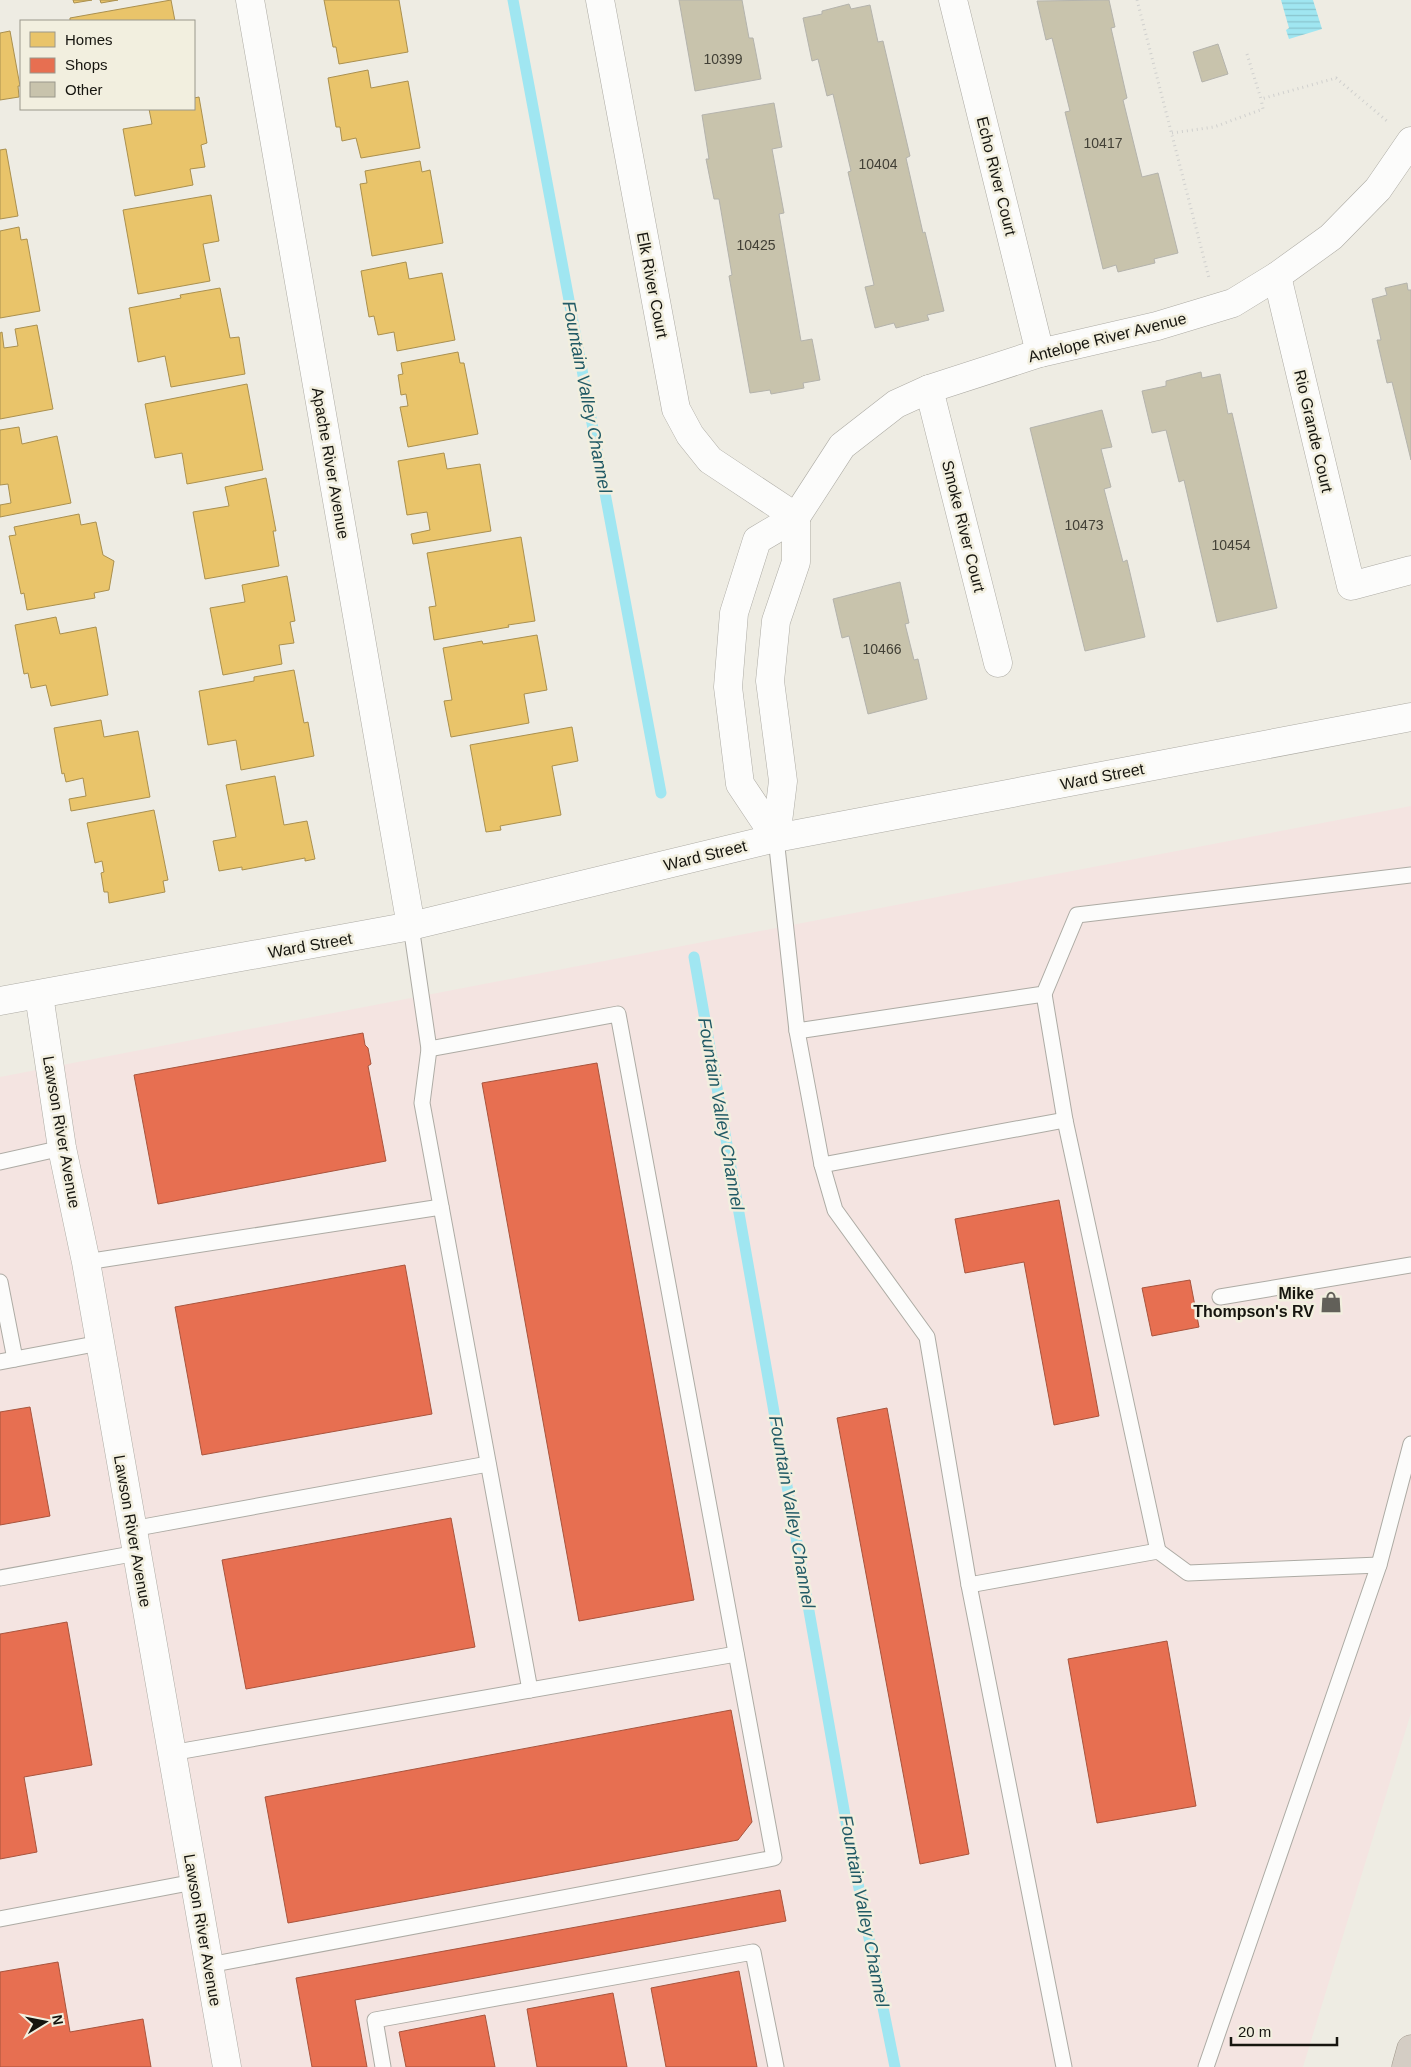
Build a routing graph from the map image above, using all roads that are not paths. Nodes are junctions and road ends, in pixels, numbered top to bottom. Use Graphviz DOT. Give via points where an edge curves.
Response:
graph roads {
  1 [pos="250,0"];
  2 [pos="600,0"];
  3 [pos="953,0"];
  4 [pos="1411,141"];
  5 [pos="1277,276"];
  6 [pos="1040,353"];
  7 [pos="929,389"];
  8 [pos="796,516"];
  9 [pos="1411,570"];
  10 [pos="998,663"];
  11 [pos="1411,716"];
  12 [pos="776,838"];
  13 [pos="1411,874"];
  14 [pos="411,926"];
  15 [pos="1044,994"];
  16 [pos="39,995"];
  17 [pos="0,1002"];
  18 [pos="797,1031"];
  19 [pos="429,1049"];
  20 [pos="1065,1120"];
  21 [pos="62,1148"];
  22 [pos="0,1162"];
  23 [pos="822,1165"];
  24 [pos="441,1207"];
  25 [pos="86,1262"];
  26 [pos="1411,1265"];
  27 [pos="0,1282"];
  28 [pos="1220,1297"];
  29 [pos="100,1343"];
  30 [pos="7,1360"];
  31 [pos="1411,1444"];
  32 [pos="488,1464"];
  33 [pos="134,1541"];
  34 [pos="1158,1551"];
  35 [pos="1379,1565"];
  36 [pos="0,1578"];
  37 [pos="969,1585"];
  38 [pos="736,1654"];
  39 [pos="530,1690"];
  40 [pos="171,1753"];
  41 [pos="194,1882"];
  42 [pos="0,1919"];
  43 [pos="208,1965"];
  44 [pos="1411,2049"];
  45 [pos="227,2067"];
  46 [pos="383,2067"];
  47 [pos="776,2067"];
  48 [pos="1064,2067"];
  49 [pos="1206,2067"];
  50 [pos="1406,2067"];
  1 -- 14 [label="street, Apache River Avenue"];
  2 -- 8 [label="street, Elk River Court" via="676,409 690,435 710,460"];
  3 -- 6 [label="street, Echo River Court"];
  4 -- 5 [label="street, Antelope River Avenue" via="1378,189 1338,230"];
  5 -- 6 [label="street, Antelope River Avenue" via="1233,303 1157,326"];
  5 -- 9 [label="street, Rio Grande Court" via="1351,586"];
  6 -- 7 [label="street, Antelope River Avenue"];
  7 -- 8 [label="street, Antelope River Avenue" via="896,404 842,446"];
  7 -- 10 [label="street, Smoke River Court"];
  8 -- 12 [label="street" via="796,562 776,621 770,681 783,781"];
  8 -- 12 [label="street, Antelope River Avenue" via="757,540 734,613 728,687 740,784"];
  11 -- 12 [label="street, Ward Street"];
  12 -- 14 [label="street, Ward Street"];
  12 -- 18 [label="lane"];
  13 -- 15 [label="lane" via="1076,915"];
  14 -- 16 [label="street, Ward Street"];
  14 -- 19 [label="lane"];
  15 -- 18 [label="lane"];
  15 -- 20 [label="lane"];
  16 -- 17 [label="street, Ward Street"];
  16 -- 21 [label="street, Lawson River Avenue"];
  18 -- 23 [label="lane"];
  19 -- 24 [label="lane" via="422,1103"];
  19 -- 38 [label="lane" via="618,1014"];
  20 -- 23 [label="lane"];
  20 -- 34 [label="lane"];
  21 -- 22 [label="lane"];
  21 -- 25 [label="street, Lawson River Avenue"];
  23 -- 37 [label="lane" via="835,1210 927,1336"];
  24 -- 25 [label="lane"];
  24 -- 32 [label="lane"];
  25 -- 29 [label="street, Lawson River Avenue"];
  26 -- 28 [label="lane"];
  27 -- 30 [label="lane"];
  29 -- 30 [label="lane"];
  29 -- 33 [label="street, Lawson River Avenue"];
  31 -- 35 [label="lane"];
  32 -- 33 [label="lane"];
  32 -- 39 [label="lane"];
  33 -- 36 [label="lane"];
  33 -- 40 [label="street, Lawson River Avenue"];
  34 -- 35 [label="lane" via="1188,1572"];
  34 -- 37 [label="lane"];
  35 -- 49 [label="lane"];
  37 -- 48 [label="lane"];
  38 -- 39 [label="lane"];
  38 -- 43 [label="lane" via="774,1858"];
  39 -- 40 [label="lane"];
  40 -- 41 [label="street, Lawson River Avenue"];
  41 -- 42 [label="lane"];
  41 -- 43 [label="street, Lawson River Avenue"];
  43 -- 45 [label="street, Lawson River Avenue"];
  44 -- 50 [label="highway"];
  46 -- 47 [label="lane" via="375,2020 753,1952"];
}
